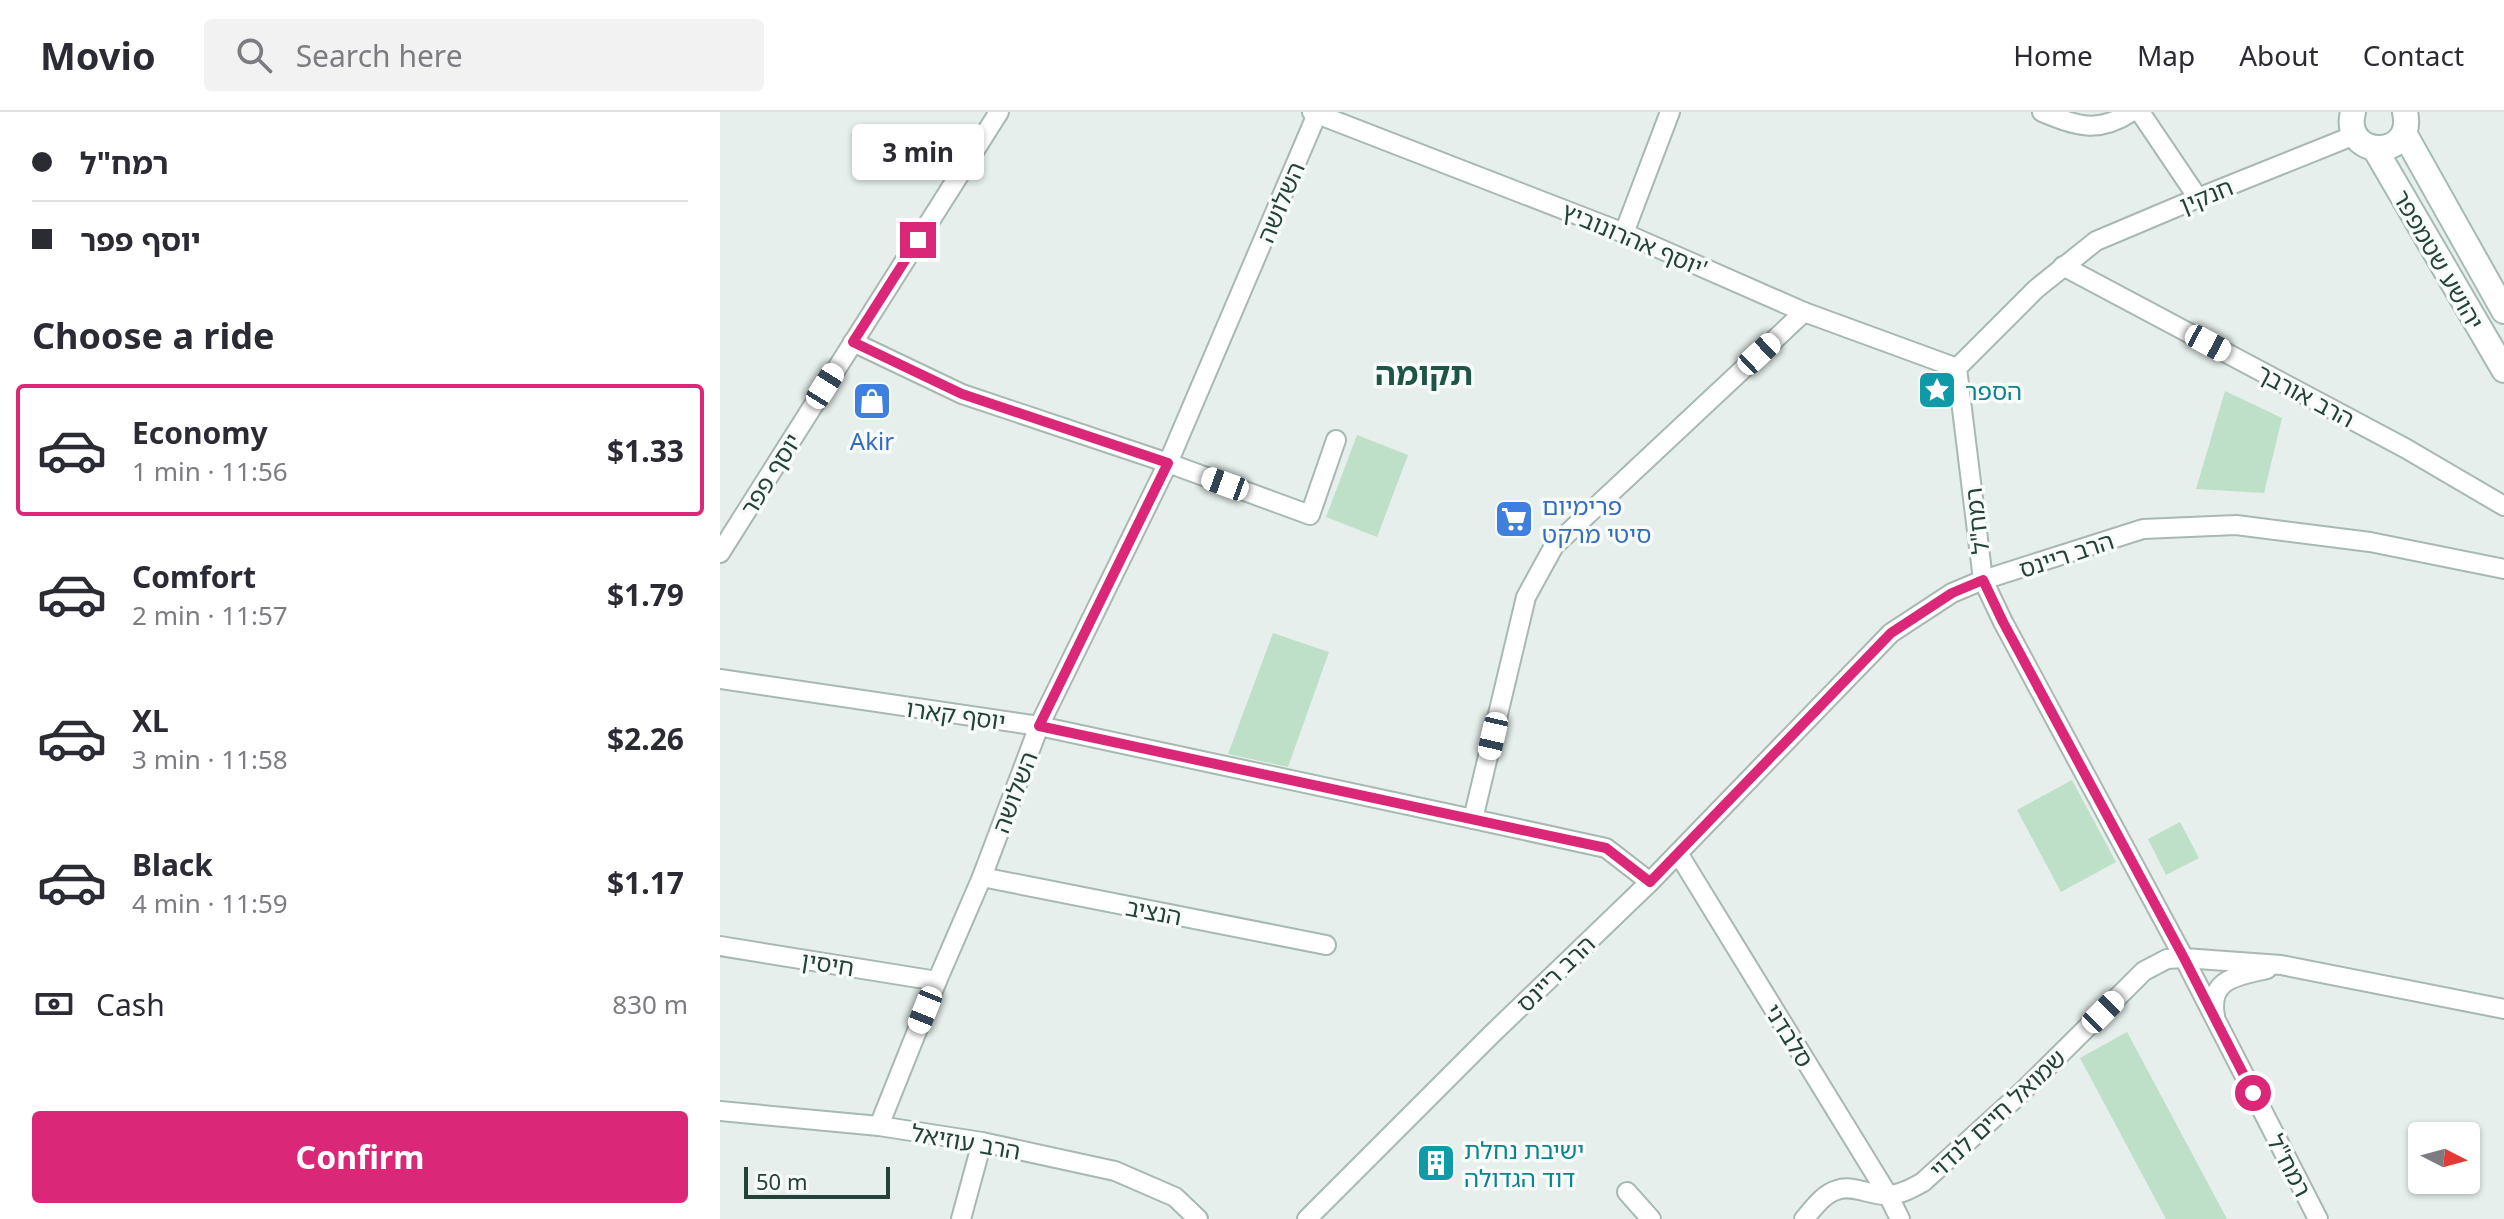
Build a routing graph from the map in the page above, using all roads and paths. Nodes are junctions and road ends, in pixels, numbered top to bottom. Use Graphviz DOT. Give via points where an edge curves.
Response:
graph roads {
  1 [pos="999,112"];
  2 [pos="1670,112"];
  3 [pos="2042,112"];
  4 [pos="2131,112"];
  5 [pos="2140,112"];
  6 [pos="1315,113"];
  7 [pos="2405,122"];
  8 [pos="2361,132"];
  9 [pos="2198,198"];
  10 [pos="1624,233"];
  11 [pos="2063,266"];
  12 [pos="2504,311"];
  13 [pos="1804,312"];
  14 [pos="853,342"];
  15 [pos="1957,368"];
  16 [pos="2504,370"];
  17 [pos="1336,440"];
  18 [pos="1168,463"];
  19 [pos="2504,506"];
  20 [pos="720,553"];
  21 [pos="2504,569"];
  22 [pos="1983,580"];
  23 [pos="720,679"];
  24 [pos="1039,726"];
  25 [pos="1473,819"];
  26 [pos="1678,853"];
  27 [pos="982,877"];
  28 [pos="1650,882"];
  29 [pos="1326,945"];
  30 [pos="720,946"];
  31 [pos="2184,958"];
  32 [pos="2281,965"];
  33 [pos="937,981"];
  34 [pos="2504,1009"];
  35 [pos="2215,1019"];
  36 [pos="720,1111"];
  37 [pos="879,1126"];
  38 [pos="982,1142"];
  39 [pos="1627,1192"];
  40 [pos="1888,1195"];
  41 [pos="961,1219"];
  42 [pos="1198,1219"];
  43 [pos="1307,1219"];
  44 [pos="1651,1219"];
  45 [pos="1804,1219"];
  46 [pos="1900,1219"];
  47 [pos="2318,1219"];
  1 -- 14 [label="street, יוסף פפר"];
  2 -- 10 [label="street"];
  3 -- 4 [label="street" via="2087,127"];
  5 -- 9 [label="street"];
  6 -- 10 [label="street, יוסף אהרונוביץ'"];
  6 -- 18 [label="street, השלושה"];
  7 -- 8 [label="street" via="2395,144 2382,149"];
  7 -- 12 [label="street, יהושע שטמפפר"];
  8 -- 9 [label="street, חנקין"];
  8 -- 16 [label="street, יהושע שטמפפר"];
  9 -- 11 [label="street, חנקין" via="2096,241"];
  10 -- 13 [label="street, יוסף אהרונוביץ'"];
  11 -- 15 [label="street"];
  11 -- 19 [label="street, הרב אורבך"];
  13 -- 15 [label="street, יוסף אהרונוביץ'"];
  13 -- 25 [label="street" via="1554,546 1526,597"];
  14 -- 18 [label="street" via="962,394"];
  14 -- 20 [label="street, יוסף פפר"];
  15 -- 22 [label="street, רמח\"ל"];
  17 -- 18 [label="street" via="1310,515"];
  18 -- 24 [label="street, השלושה"];
  21 -- 22 [label="street, הרב ריינס" via="2370,542 2236,525 2143,529"];
  22 -- 26 [label="street, הרב ריינס" via="1952,593 1891,633"];
  22 -- 31 [label="street, רמח\"ל"];
  23 -- 24 [label="street, יוסף קארו"];
  24 -- 25 [label="street, יוסף קארו"];
  24 -- 27 [label="street, השלושה"];
  25 -- 28 [label="street, יוסף קארו" via="1606,848"];
  26 -- 28 [label="street, הרב ריינס"];
  26 -- 40 [label="street, סלבדני"];
  27 -- 29 [label="street, הנציב"];
  27 -- 33 [label="street, השלושה"];
  28 -- 43 [label="street, הרב ריינס"];
  30 -- 33 [label="street, חיסין"];
  31 -- 32 [label="street, שמואל חיים לנדוי"];
  31 -- 35 [label="street, רמח\"ל"];
  31 -- 40 [label="street, שמואל חיים לנדוי" via="2167,959 2144,971 1923,1182"];
  32 -- 34 [label="street, שמואל חיים לנדוי"];
  32 -- 35 [label="street" via="2219,986"];
  33 -- 37 [label="street, השלושה"];
  35 -- 47 [label="street, רמח\"ל"];
  36 -- 37 [label="street, הרב עוזיאל"];
  37 -- 38 [label="street, הרב עוזיאל"];
  38 -- 41 [label="street"];
  38 -- 42 [label="street, הרב עוזיאל" via="1115,1171 1175,1197"];
  39 -- 44 [label="street"];
  40 -- 45 [label="street" via="1839,1189"];
  40 -- 46 [label="street, סלבדני"];
}
